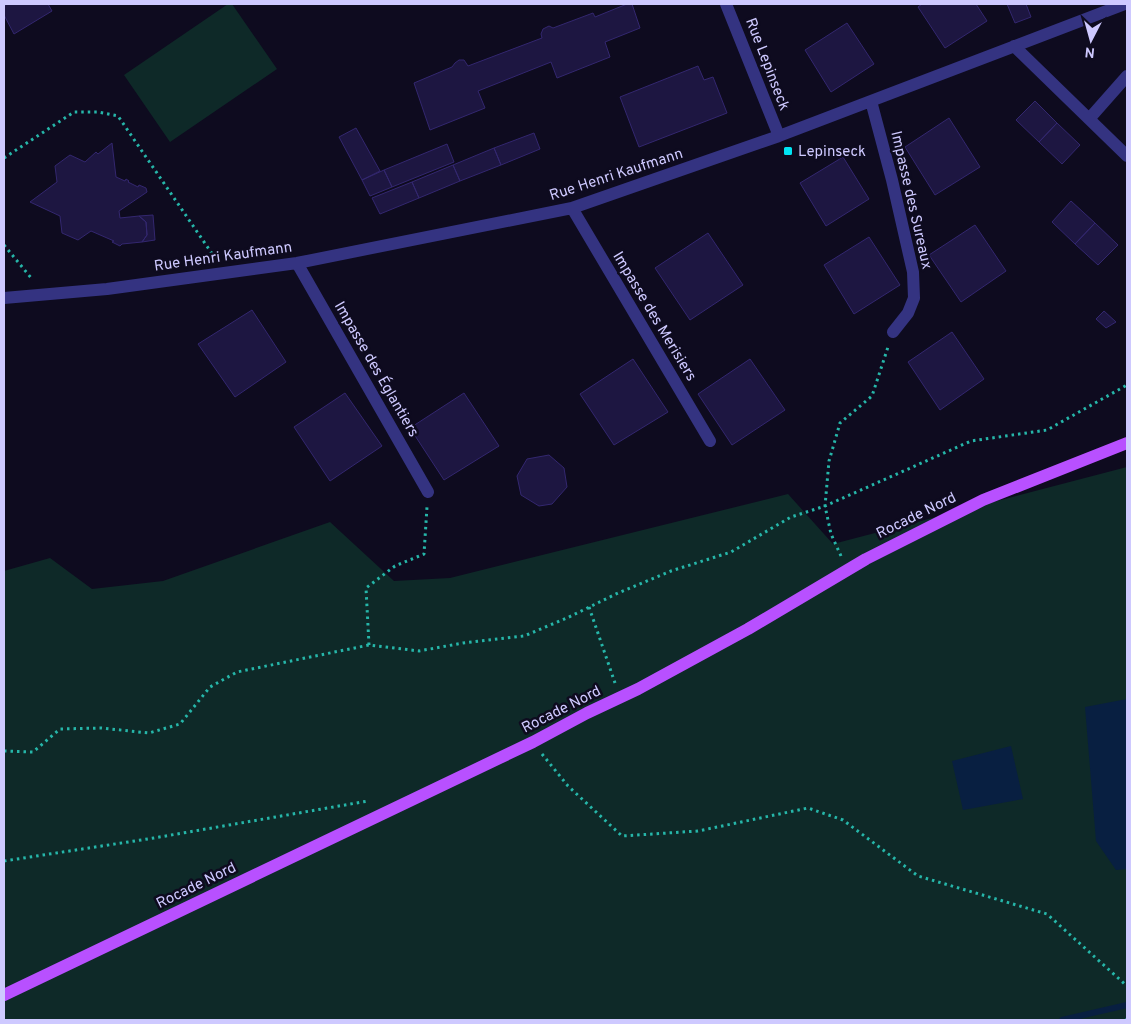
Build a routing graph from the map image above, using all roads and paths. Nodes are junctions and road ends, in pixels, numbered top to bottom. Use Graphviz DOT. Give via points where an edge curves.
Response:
graph roads {
  1 [pos="726,4"];
  2 [pos="1125,4"];
  3 [pos="1014,46"];
  4 [pos="1127,76"];
  5 [pos="871,100"];
  6 [pos="1089,119"];
  7 [pos="779,136"];
  8 [pos="1127,156"];
  9 [pos="4,158"];
  10 [pos="572,208"];
  11 [pos="4,245"];
  12 [pos="297,263"];
  13 [pos="225,273"];
  14 [pos="44,294"];
  15 [pos="4,298"];
  16 [pos="893,332"];
  17 [pos="1127,384"];
  18 [pos="710,441"];
  19 [pos="1127,443"];
  20 [pos="428,492"];
  21 [pos="825,506"];
  22 [pos="848,569"];
  23 [pos="589,607"];
  24 [pos="369,645"];
  25 [pos="620,698"];
  26 [pos="533,742"];
  27 [pos="4,750"];
  28 [pos="372,800"];
  29 [pos="4,861"];
  30 [pos="1127,986"];
  31 [pos="4,995"];
  1 -- 7 [label="street, Rue Lepinseck"];
  2 -- 3 [label="street, Rue Henri Kaufmann"];
  3 -- 5 [label="street, Rue Henri Kaufmann"];
  3 -- 6 [label="street"];
  4 -- 6 [label="street"];
  5 -- 7 [label="street, Rue Henri Kaufmann"];
  5 -- 16 [label="street, Impasse des Sureaux" via="913,272 914,298 908,313"];
  6 -- 8 [label="street"];
  7 -- 10 [label="street, Rue Henri Kaufmann"];
  9 -- 13 [label="path" via="74,112 118,116"];
  10 -- 12 [label="street, Rue Henri Kaufmann"];
  10 -- 18 [label="street, Impasse des Merisiers"];
  11 -- 14 [label="path"];
  12 -- 13 [label="street, Rue Henri Kaufmann"];
  12 -- 20 [label="street, Impasse des Églantiers"];
  13 -- 14 [label="street, Rue Henri Kaufmann"];
  14 -- 15 [label="street, Rue Henri Kaufmann"];
  16 -- 21 [label="path" via="872,396 840,423 829,461"];
  17 -- 21 [label="path" via="1047,430 971,441"];
  19 -- 22 [label="main road, Rocade Nord" via="983,500"];
  20 -- 24 [label="path" via="424,554 395,566 366,588"];
  21 -- 22 [label="path" via="831,534"];
  21 -- 23 [label="path" via="791,517 731,552 671,570"];
  22 -- 25 [label="main road, Rocade Nord" via="748,629"];
  23 -- 24 [label="path" via="524,636 419,651"];
  23 -- 25 [label="path"];
  24 -- 27 [label="path" via="237,672 210,687 180,724 149,733 101,728 60,729 33,752"];
  25 -- 26 [label="main road, Rocade Nord"];
  26 -- 30 [label="path" via="568,786 622,836 698,830 808,808 842,820 918,876 1047,914"];
  26 -- 31 [label="main road, Rocade Nord"];
  28 -- 29 [label="path"];
}
